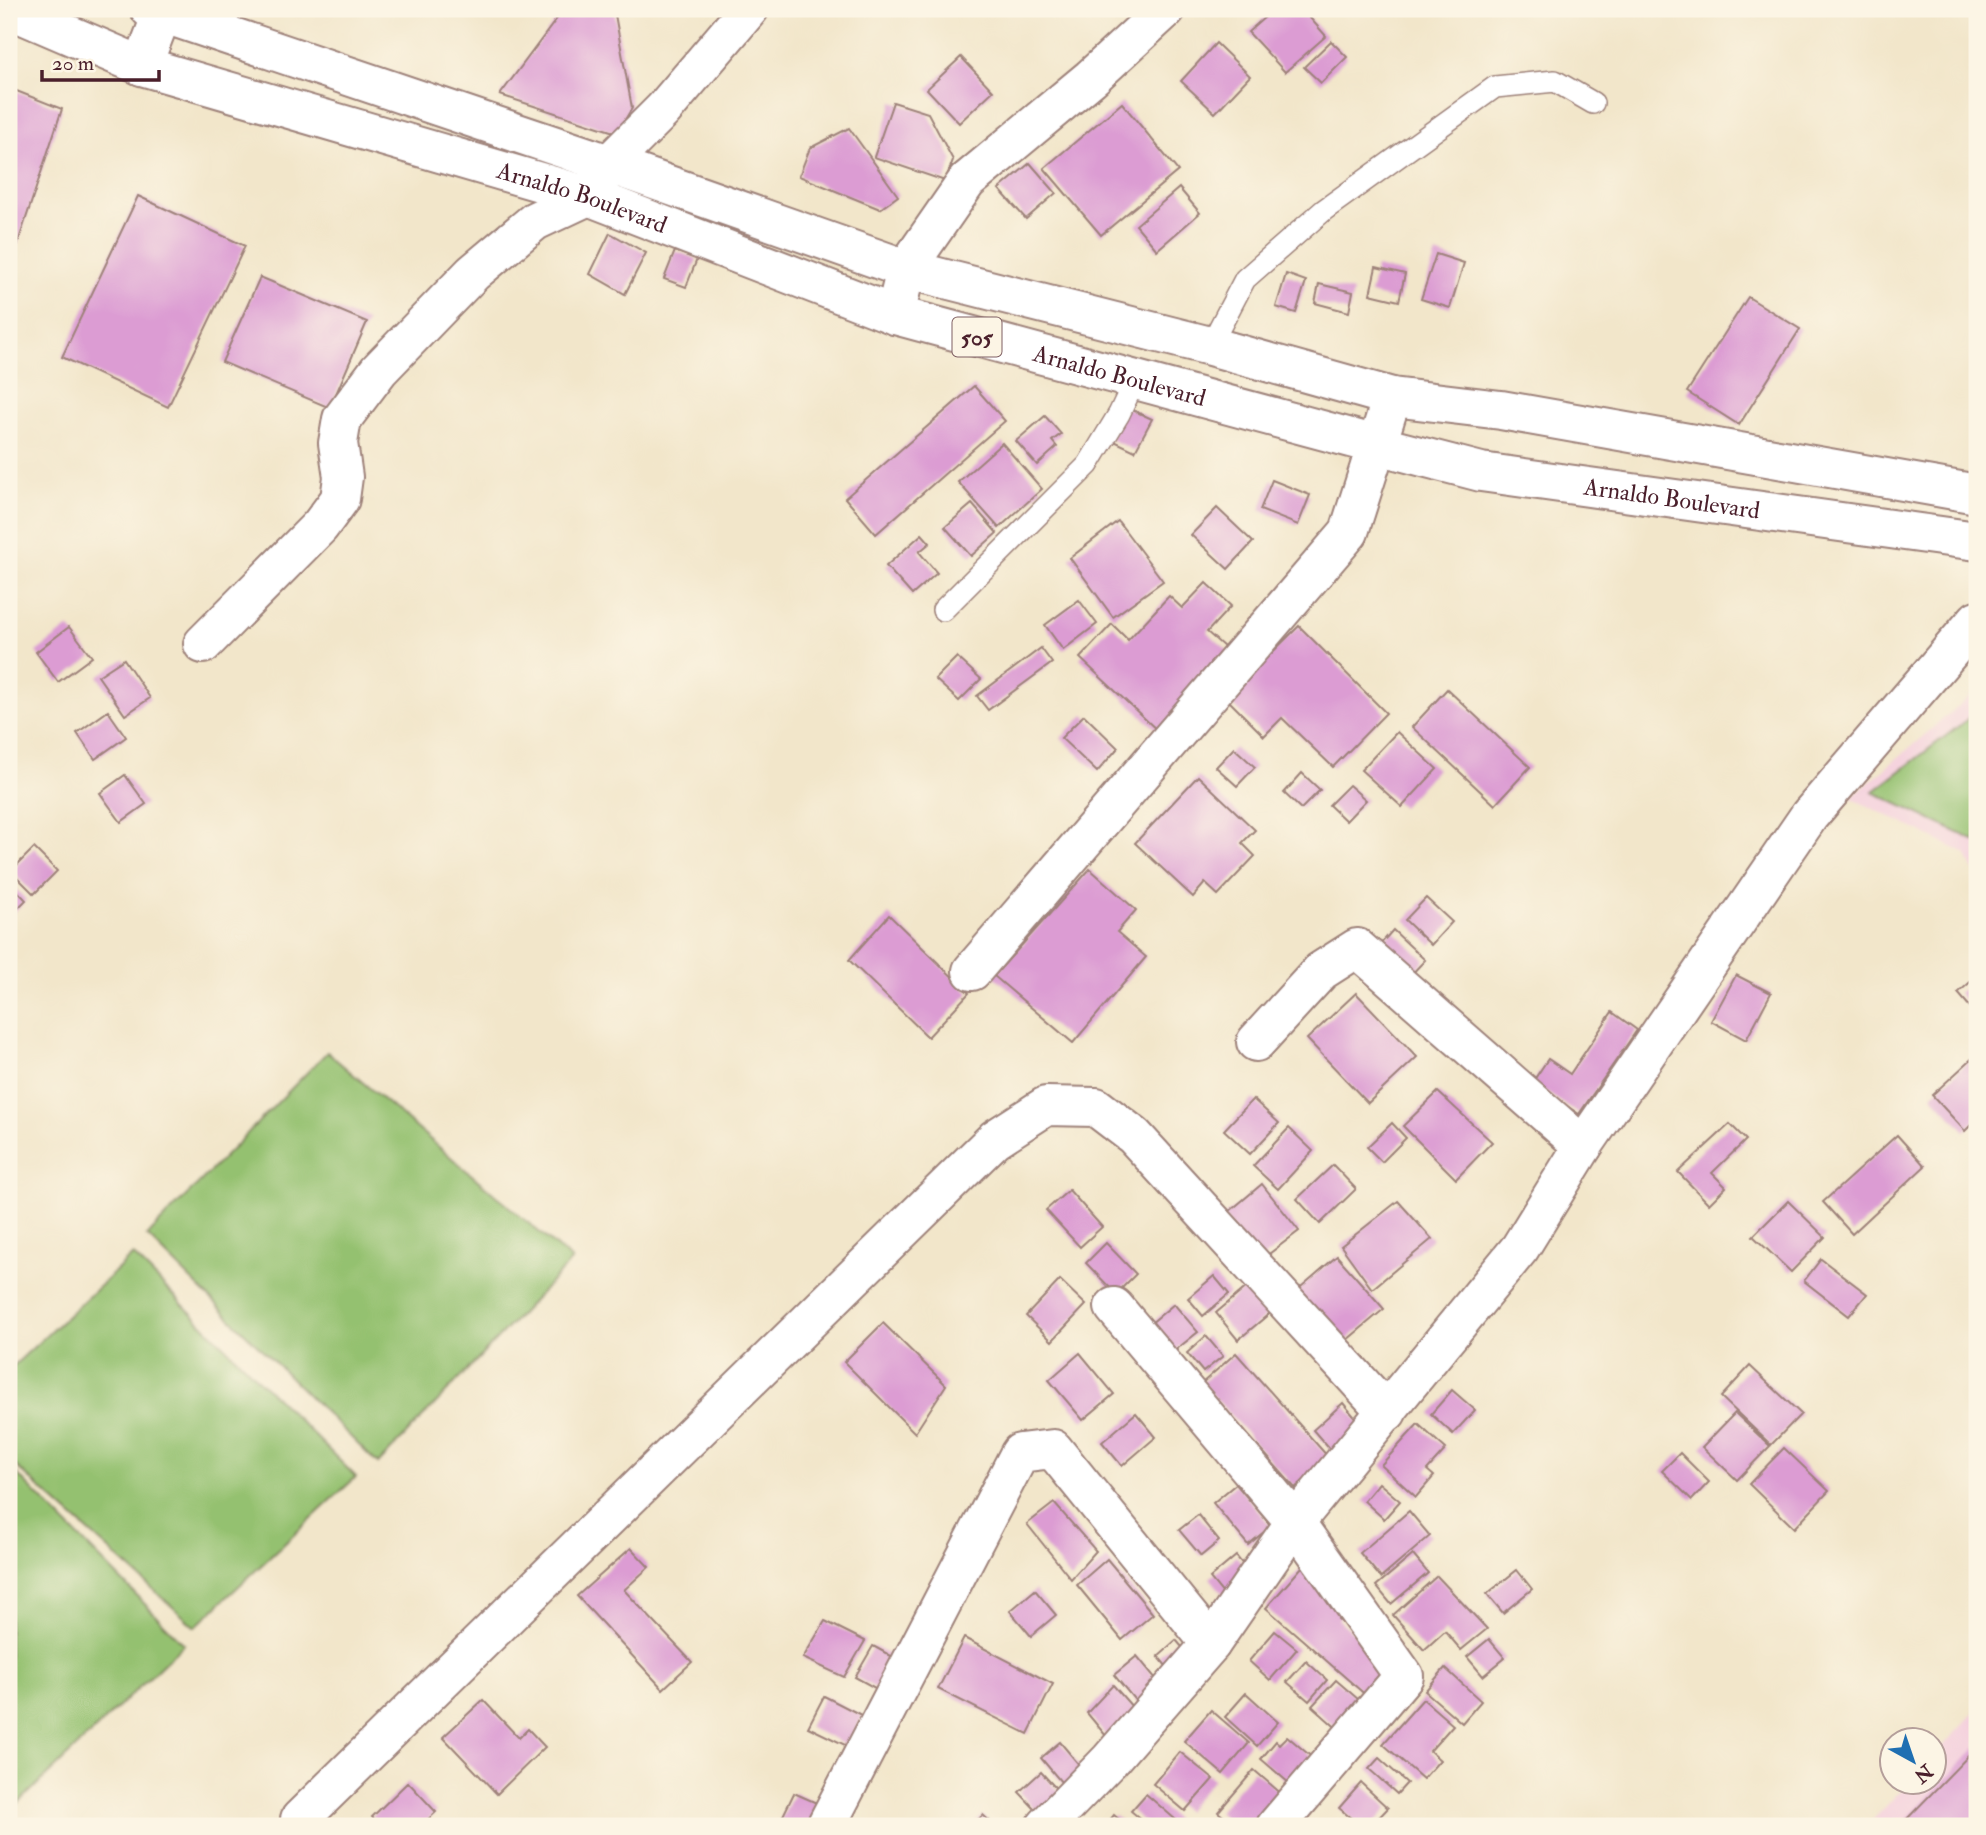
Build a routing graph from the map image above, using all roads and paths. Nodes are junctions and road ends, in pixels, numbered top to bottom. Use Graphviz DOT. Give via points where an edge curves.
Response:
graph roads {
  1 [pos="9,9"];
  2 [pos="749,9"];
  3 [pos="1166,9"];
  4 [pos="158,10"];
  5 [pos="142,66"];
  6 [pos="1593,103"];
  7 [pos="609,164"];
  8 [pos="589,196"];
  9 [pos="906,270"];
  10 [pos="895,315"];
  11 [pos="1210,346"];
  12 [pos="1135,380"];
  13 [pos="1392,397"];
  14 [pos="1377,445"];
  15 [pos="1977,494"];
  16 [pos="1977,541"];
  17 [pos="943,610"];
  18 [pos="1977,620"];
  19 [pos="203,644"];
  20 [pos="972,971"];
  21 [pos="1256,1042"];
  22 [pos="1583,1146"];
  23 [pos="1114,1307"];
  24 [pos="1387,1412"];
  25 [pos="1295,1522"];
  26 [pos="1211,1644"];
  27 [pos="300,1819"];
  28 [pos="826,1826"];
  29 [pos="1046,1826"];
  30 [pos="1276,1826"];
  1 -- 5 [label="main road, Arnaldo Boulevard / 505"];
  2 -- 7 [label="main road" via="663,110"];
  3 -- 9 [label="main road" via="967,181"];
  4 -- 5 [label="main road"];
  4 -- 7 [label="main road, Arnaldo Boulevard / 505"];
  5 -- 8 [label="main road, Arnaldo Boulevard / 505"];
  6 -- 11 [label="lane" via="1555,81 1495,87 1324,210 1245,279"];
  7 -- 8 [label="main road"];
  7 -- 9 [label="main road, Arnaldo Boulevard / 505"];
  8 -- 10 [label="main road, Arnaldo Boulevard / 505"];
  8 -- 19 [label="main road" via="534,221 473,273 379,370 342,419 340,499 320,526"];
  9 -- 10 [label="main road"];
  9 -- 11 [label="main road, Arnaldo Boulevard / 505"];
  10 -- 12 [label="main road, Arnaldo Boulevard / 505"];
  11 -- 13 [label="main road, Arnaldo Boulevard / 505"];
  12 -- 14 [label="main road, Arnaldo Boulevard / 505"];
  12 -- 17 [label="lane" via="1088,465"];
  13 -- 14 [label="main road"];
  13 -- 15 [label="main road, Arnaldo Boulevard / 505" via="1501,410"];
  14 -- 16 [label="main road, Arnaldo Boulevard / 505" via="1481,472"];
  14 -- 20 [label="main road" via="1349,532"];
  18 -- 22 [label="main road" via="1808,816"];
  21 -- 22 [label="main road" via="1321,971 1357,948"];
  22 -- 24 [label="main road" via="1520,1248"];
  23 -- 25 [label="main road"];
  24 -- 25 [label="main road"];
  24 -- 27 [label="main road" via="1134,1136 1096,1107 1045,1106 995,1139"];
  25 -- 26 [label="main road"];
  25 -- 30 [label="main road" via="1404,1676"];
  26 -- 28 [label="main road" via="1052,1449 1020,1453"];
  26 -- 29 [label="main road"];
}
